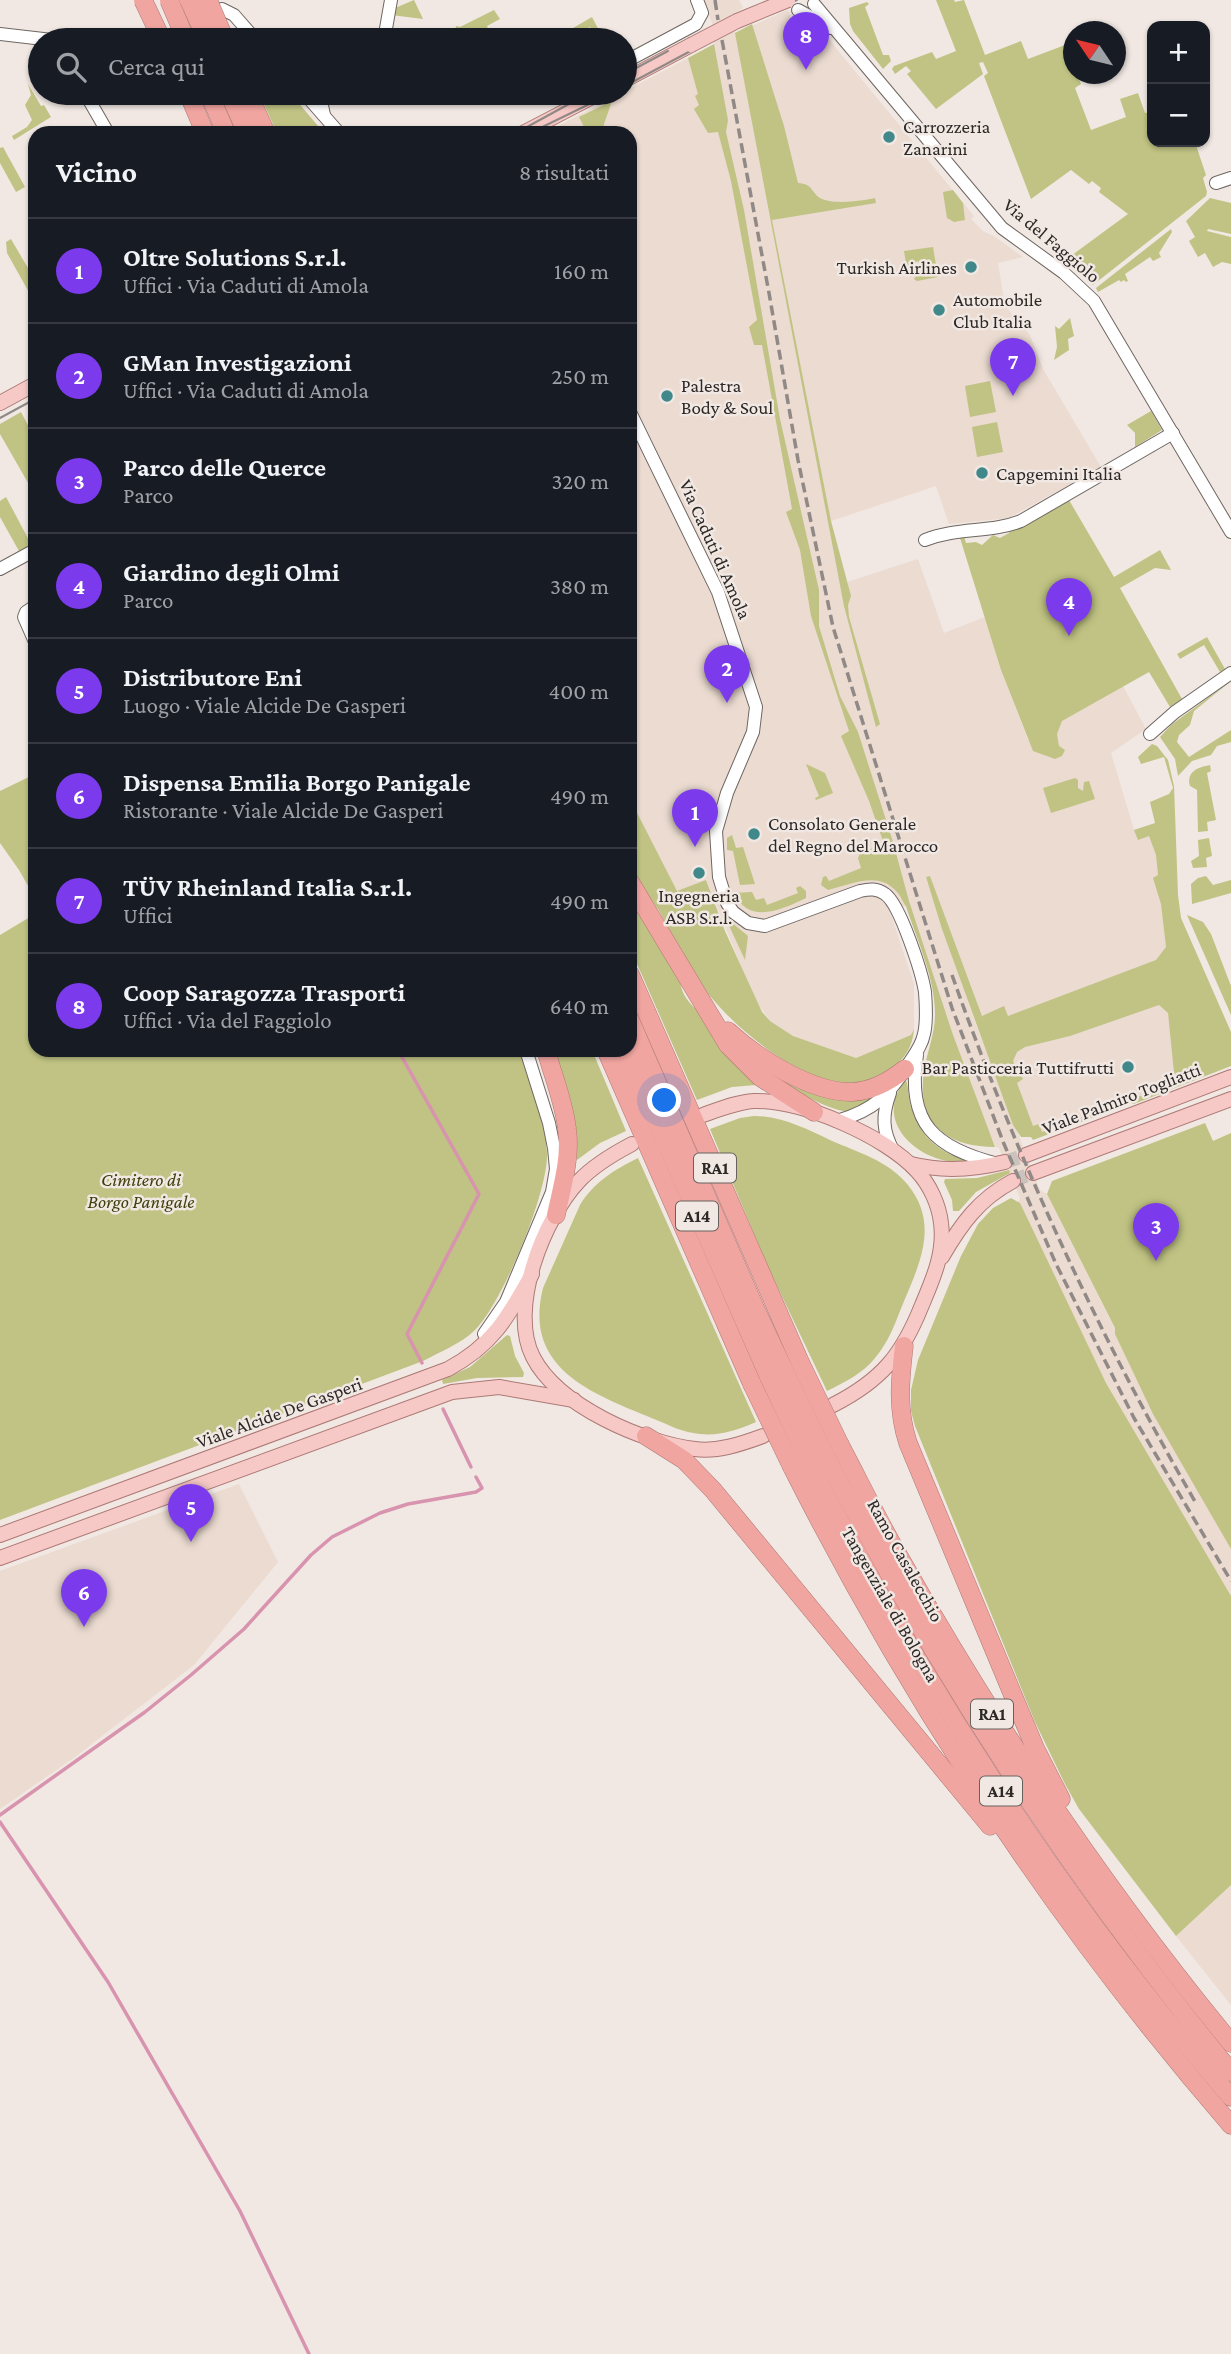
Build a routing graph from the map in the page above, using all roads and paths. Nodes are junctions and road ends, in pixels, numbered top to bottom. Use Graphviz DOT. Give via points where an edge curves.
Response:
graph roads {
  1 [pos="143,0"];
  2 [pos="150,0"];
  3 [pos="169,0"];
  4 [pos="189,0"];
  5 [pos="698,0"];
  6 [pos="394,2"];
  7 [pos="814,4"];
  8 [pos="221,5"];
  9 [pos="793,5"];
  10 [pos="158,28"];
  11 [pos="160,28"];
  12 [pos="181,28"];
  13 [pos="202,28"];
  14 [pos="224,28"];
  15 [pos="245,28"];
  16 [pos="387,28"];
  17 [pos="0,34"];
  18 [pos="841,34"];
  19 [pos="28,37"];
  20 [pos="637,56"];
  21 [pos="637,74"];
  22 [pos="92,105"];
  23 [pos="193,105"];
  24 [pos="214,105"];
  25 [pos="234,105"];
  26 [pos="253,105"];
  27 [pos="315,105"];
  28 [pos="322,105"];
  29 [pos="577,105"];
  30 [pos="324,115"];
  31 [pos="104,126"];
  32 [pos="202,126"];
  33 [pos="223,126"];
  34 [pos="244,126"];
  35 [pos="263,126"];
  36 [pos="333,126"];
  37 [pos="536,126"];
  38 [pos="1231,178"];
  39 [pos="1216,183"];
  40 [pos="28,388"];
  41 [pos="0,403"];
  42 [pos="637,426"];
  43 [pos="1173,433"];
  44 [pos="1231,532"];
  45 [pos="925,540"];
  46 [pos="28,554"];
  47 [pos="0,569"];
  48 [pos="28,611"];
  49 [pos="28,626"];
  50 [pos="1231,673"];
  51 [pos="1150,734"];
  52 [pos="637,893"];
  53 [pos="637,993"];
  54 [pos="698,996"];
  55 [pos="637,1036"];
  56 [pos="918,1049"];
  57 [pos="528,1057"];
  58 [pos="548,1057"];
  59 [pos="610,1057"];
  60 [pos="628,1057"];
  61 [pos="905,1069"];
  62 [pos="1231,1077"];
  63 [pos="892,1089"];
  64 [pos="1231,1099"];
  65 [pos="814,1112"];
  66 [pos="703,1115"];
  67 [pos="837,1121"];
  68 [pos="632,1144"];
  69 [pos="894,1152"];
  70 [pos="1026,1155"];
  71 [pos="1002,1163"];
  72 [pos="909,1164"];
  73 [pos="1033,1173"];
  74 [pos="1013,1181"];
  75 [pos="556,1214"];
  76 [pos="938,1264"];
  77 [pos="532,1274"];
  78 [pos="904,1346"];
  79 [pos="776,1373"];
  80 [pos="410,1384"];
  81 [pos="574,1400"];
  82 [pos="833,1405"];
  83 [pos="646,1436"];
  84 [pos="763,1436"];
  85 [pos="808,1460"];
  86 [pos="0,1535"];
  87 [pos="0,1558"];
  88 [pos="1048,1894"];
  89 [pos="1170,1966"];
  90 [pos="1231,2043"];
  91 [pos="1231,2071"];
  92 [pos="1231,2096"];
  93 [pos="1231,2125"];
  1 -- 10 [label="highway, bridge"];
  2 -- 11 [label="highway, bridge"];
  3 -- 12 [label="highway, bridge"];
  4 -- 13 [label="highway, bridge"];
  5 -- 20 [label="street" via="702,13 696,24"];
  6 -- 16 [label="street"];
  7 -- 18 [label="street, Via del Faggiolo"];
  8 -- 14 [label="highway, bridge"];
  8 -- 15 [label="street"];
  9 -- 18 [label="street, Via del Faggiolo"];
  9 -- 21 [label="main road, bridge" via="737,21"];
  17 -- 19 [label="street"];
  18 -- 43 [label="street, Via del Faggiolo" via="1002,228 1089,295"];
  22 -- 31 [label="street"];
  23 -- 32 [label="highway"];
  24 -- 33 [label="highway"];
  25 -- 34 [label="highway"];
  26 -- 35 [label="highway"];
  27 -- 30 [label="street"];
  28 -- 30 [label="street"];
  29 -- 37 [label="main road"];
  30 -- 36 [label="street"];
  38 -- 39 [label="street"];
  40 -- 41 [label="main road"];
  42 -- 56 [label="street, Via Caduti di Amola" via="718,592 756,707 753,732 716,831 719,877 727,903 743,920 759,927 860,891 885,893 899,910 924,988 925,1028"];
  43 -- 44 [label="street, Via del Faggiolo"];
  43 -- 45 [label="street" via="1021,521"];
  46 -- 47 [label="street"];
  48 -- 49 [label="street" via="24,617"];
  50 -- 51 [label="street"];
  52 -- 54 [label="highway"];
  53 -- 79 [label="highway, Tangenziale di Bologna / RA1"];
  54 -- 61 [label="highway" via="737,1039 817,1085 856,1092 880,1085"];
  54 -- 65 [label="highway" via="728,1045 748,1066"];
  55 -- 79 [label="highway, Ramo Casalecchio / A14" via="755,1308"];
  56 -- 61 [label="street, Via Caduti di Amola"];
  56 -- 71 [label="street, Via Caduti di Amola" via="916,1100 928,1127 953,1150"];
  57 -- 80 [label="street" via="554,1148 552,1192 494,1323 452,1361"];
  58 -- 75 [label="highway" via="568,1143"];
  59 -- 79 [label="highway, Tangenziale di Bologna / RA1"];
  60 -- 79 [label="highway, Ramo Casalecchio / A14"];
  61 -- 63 [label="street, Via Caduti di Amola"];
  62 -- 70 [label="main road, Viale Palmiro Togliatti"];
  63 -- 67 [label="street, Via Caduti di Amola" via="860,1114"];
  63 -- 69 [label="street, Via Caduti di Amola" via="883,1124"];
  64 -- 73 [label="main road, Viale Palmiro Togliatti"];
  65 -- 66 [label="main road" via="753,1101"];
  65 -- 67 [label="main road"];
  67 -- 69 [label="main road"];
  68 -- 75 [label="main road" via="588,1173"];
  69 -- 72 [label="main road"];
  71 -- 72 [label="main road" via="954,1170"];
  72 -- 76 [label="main road" via="928,1185 938,1208 942,1238"];
  74 -- 76 [label="main road" via="974,1209"];
  75 -- 77 [label="main road"];
  76 -- 78 [label="main road"];
  77 -- 80 [label="main road, Viale Alcide De Gasperi" via="505,1322 484,1346 447,1370"];
  77 -- 81 [label="main road" via="524,1316 529,1347 544,1375"];
  78 -- 82 [label="main road" via="877,1378"];
  78 -- 89 [label="highway" via="899,1392 903,1428 1035,1748 1063,1802"];
  79 -- 85 [label="highway, Ramo Casalecchio / A14, bridge"];
  79 -- 89 [label="highway, Tangenziale di Bologna / RA1, bridge" via="840,1445 901,1560 1012,1745"];
  80 -- 86 [label="main road, Viale Alcide De Gasperi"];
  81 -- 83 [label="main road"];
  81 -- 87 [label="main road, Viale Alcide De Gasperi" via="499,1387 452,1392"];
  83 -- 84 [label="main road" via="705,1449"];
  83 -- 88 [label="highway" via="684,1461 713,1490"];
  85 -- 88 [label="highway, Tangenziale di Bologna / RA1" via="862,1600 975,1786"];
  85 -- 91 [label="highway, Ramo Casalecchio / A14" via="888,1574 1010,1775 1135,1952"];
  85 -- 92 [label="highway, Ramo Casalecchio / A14" via="886,1605 995,1782 1079,1904"];
  88 -- 93 [label="highway, Tangenziale di Bologna / RA1" via="1118,1989"];
  89 -- 90 [label="highway, Tangenziale di Bologna / RA1"];
}
